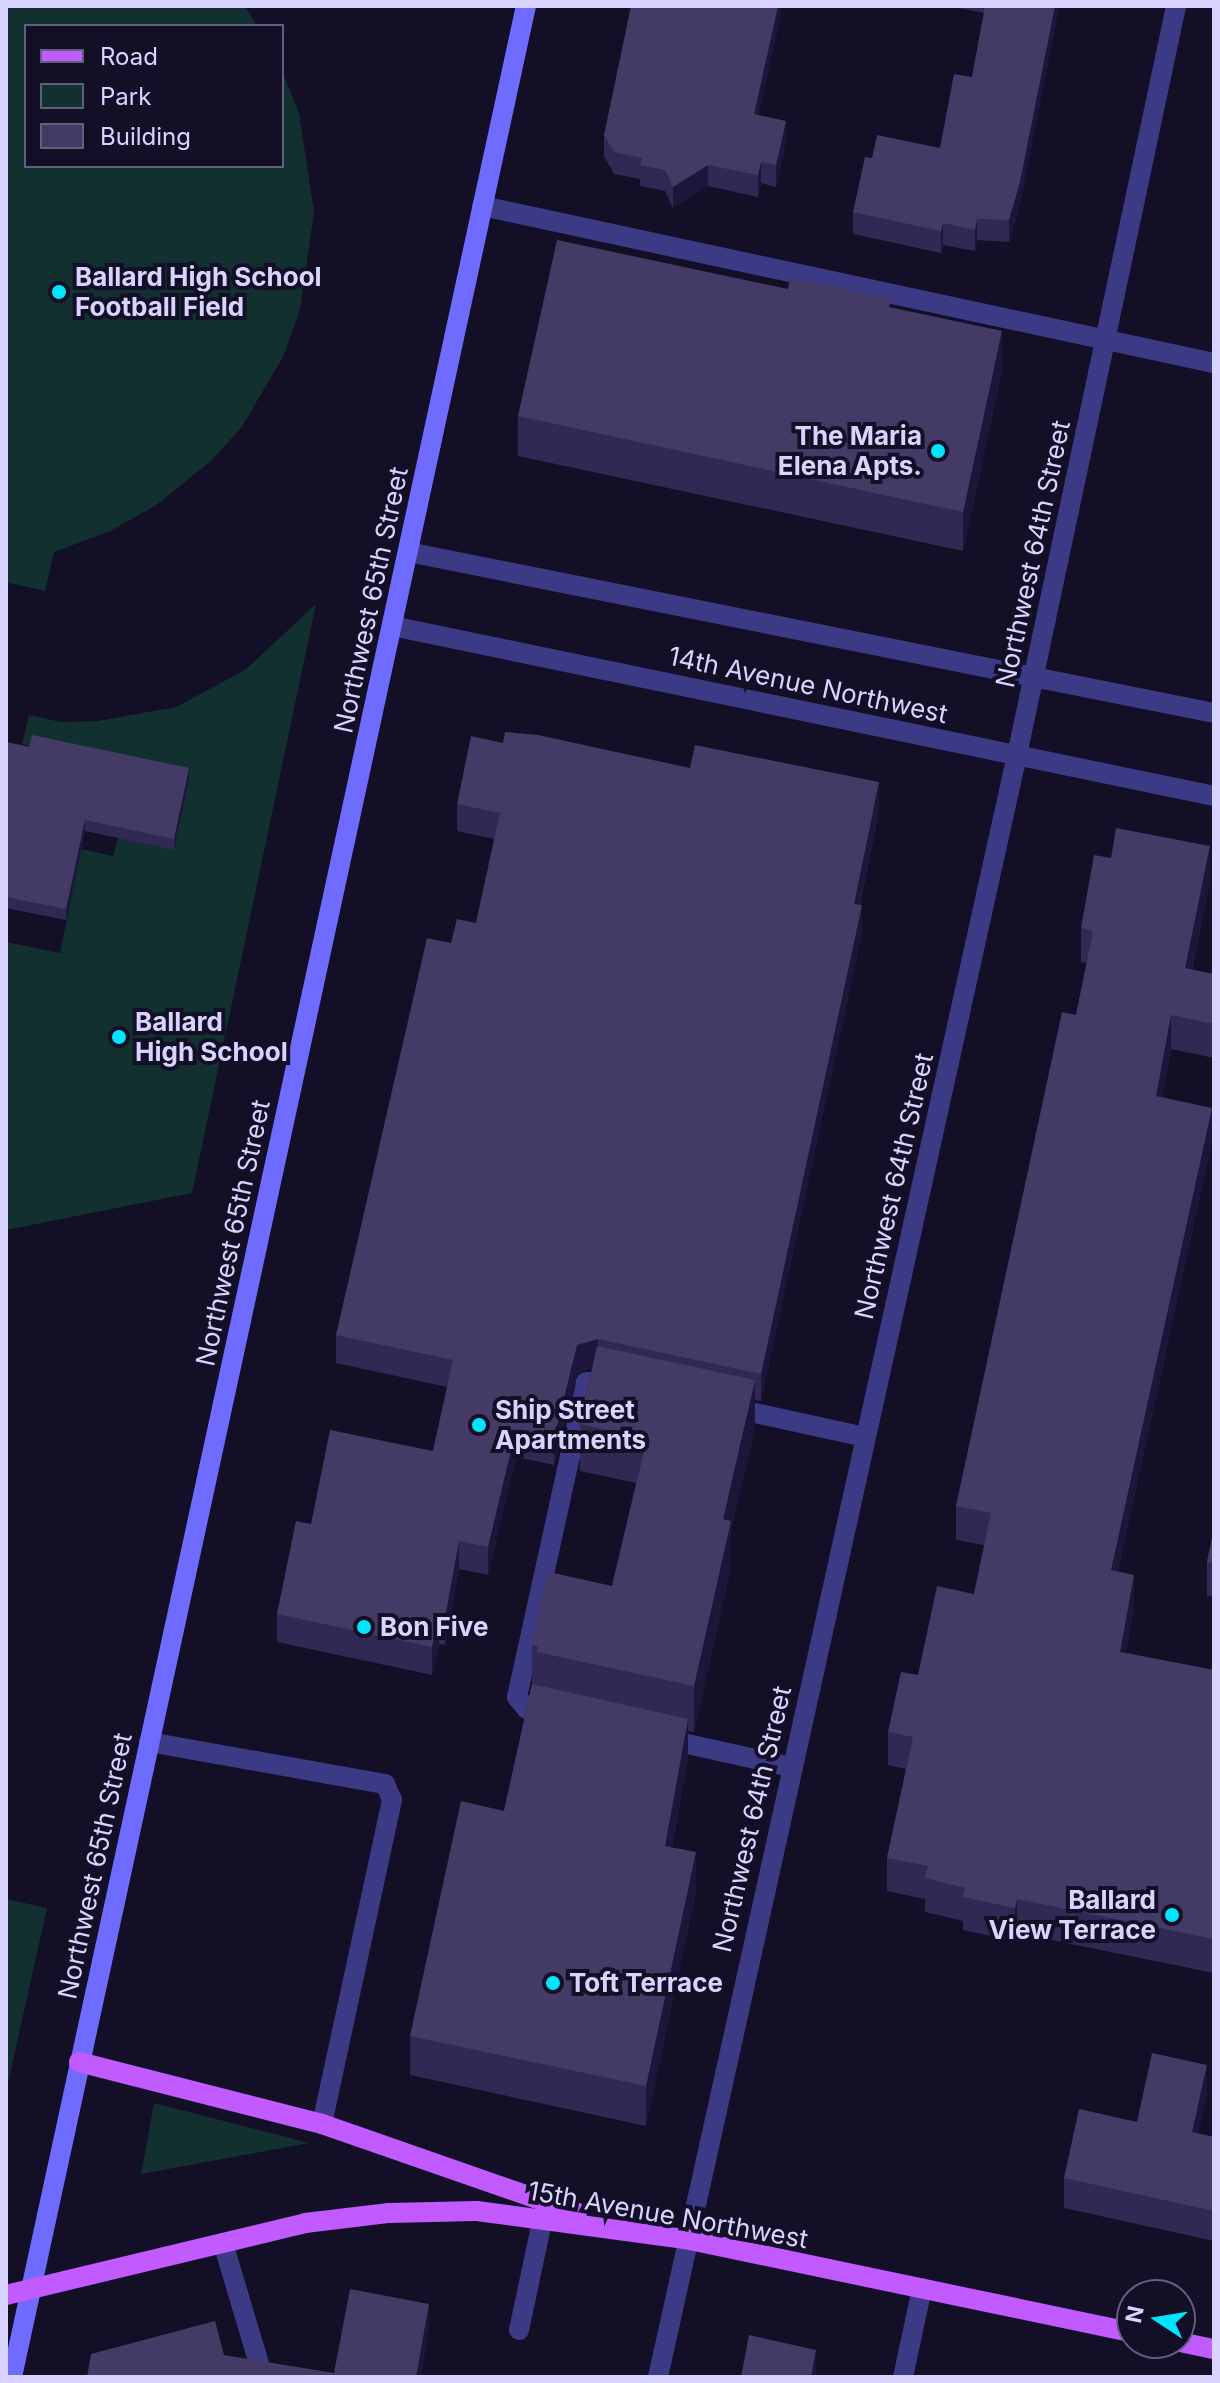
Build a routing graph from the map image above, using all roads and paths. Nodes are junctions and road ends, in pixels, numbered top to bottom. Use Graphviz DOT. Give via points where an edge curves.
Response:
graph roads {
  1 [pos="526,6"];
  2 [pos="1176,6"];
  3 [pos="482,206"];
  4 [pos="1105,341"];
  5 [pos="1214,363"];
  6 [pos="408,552"];
  7 [pos="392,626"];
  8 [pos="1033,676"];
  9 [pos="1214,713"];
  10 [pos="1017,755"];
  11 [pos="1214,796"];
  12 [pos="640,1388"];
  13 [pos="700,1401"];
  14 [pos="864,1437"];
  15 [pos="571,1718"];
  16 [pos="645,1734"];
  17 [pos="149,1742"];
  18 [pos="791,1767"];
  19 [pos="79,2062"];
  20 [pos="322,2124"];
  21 [pos="543,2217"];
  22 [pos="610,2226"];
  23 [pos="685,2239"];
  24 [pos="223,2243"];
  25 [pos="922,2288"];
  26 [pos="31,2290"];
  27 [pos="6,2295"];
  28 [pos="1116,2329"];
  29 [pos="519,2330"];
  30 [pos="12,2377"];
  31 [pos="263,2377"];
  32 [pos="658,2377"];
  33 [pos="903,2377"];
  1 -- 3 [label="street, Northwest 65th Street"];
  2 -- 4 [label="street, Northwest 64th Street"];
  3 -- 4 [label="street"];
  3 -- 6 [label="street, Northwest 65th Street"];
  4 -- 5 [label="street"];
  4 -- 8 [label="street, Northwest 64th Street"];
  6 -- 7 [label="street, Northwest 65th Street"];
  6 -- 8 [label="street, 14th Avenue Northwest"];
  7 -- 10 [label="street, 14th Avenue Northwest"];
  7 -- 17 [label="street, Northwest 65th Street"];
  8 -- 9 [label="street, 14th Avenue Northwest"];
  8 -- 10 [label="street, Northwest 64th Street"];
  10 -- 11 [label="street, 14th Avenue Northwest"];
  10 -- 14 [label="street, Northwest 64th Street"];
  12 -- 15 [label="street" via="586,1382 517,1697 527,1709"];
  13 -- 14 [label="street"];
  14 -- 18 [label="street, Northwest 64th Street"];
  16 -- 18 [label="street"];
  17 -- 19 [label="street, Northwest 65th Street"];
  17 -- 20 [label="street" via="385,1784 392,1800"];
  18 -- 23 [label="street, Northwest 64th Street"];
  19 -- 20 [label="main road"];
  19 -- 26 [label="street, Northwest 65th Street"];
  20 -- 22 [label="main road"];
  21 -- 22 [label="main road, 15th Avenue Northwest"];
  21 -- 24 [label="main road, 15th Avenue Northwest" via="477,2211 389,2213 305,2223"];
  21 -- 29 [label="street"];
  22 -- 23 [label="main road, 15th Avenue Northwest"];
  23 -- 25 [label="main road, 15th Avenue Northwest"];
  23 -- 32 [label="street, Northwest 64th Street"];
  24 -- 26 [label="main road, 15th Avenue Northwest"];
  24 -- 31 [label="street"];
  25 -- 28 [label="main road, 15th Avenue Northwest"];
  25 -- 33 [label="street"];
  26 -- 27 [label="main road, 15th Avenue Northwest"];
  26 -- 30 [label="street, Northwest 65th Street"];
}
